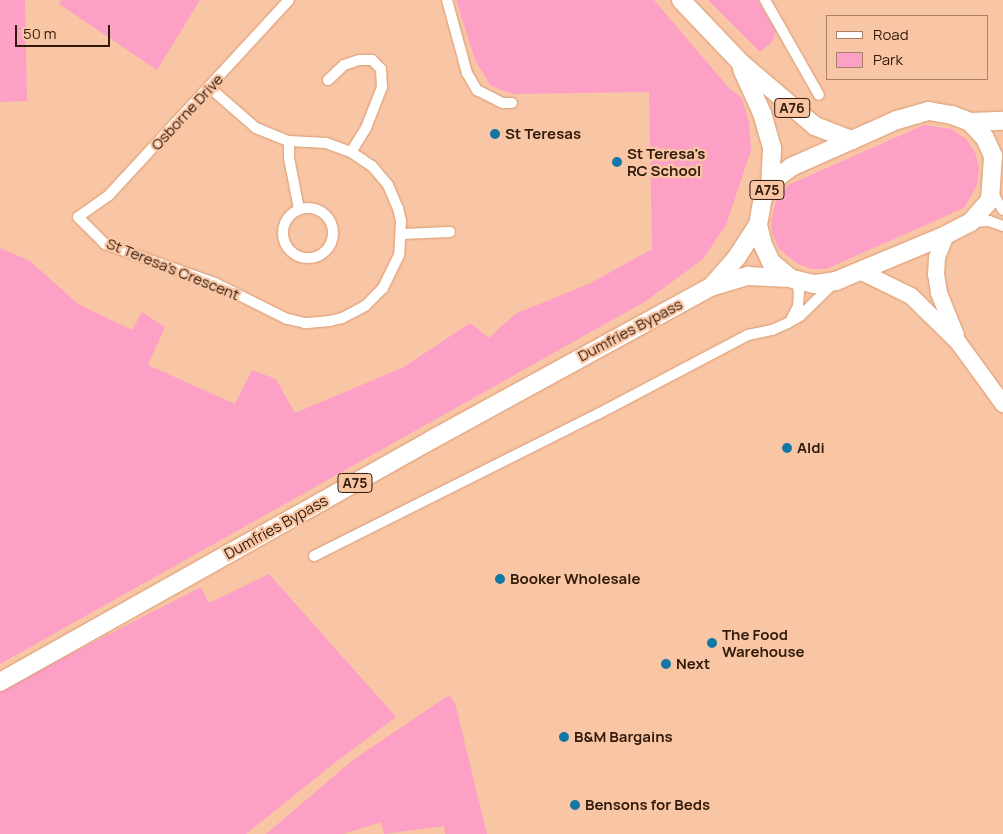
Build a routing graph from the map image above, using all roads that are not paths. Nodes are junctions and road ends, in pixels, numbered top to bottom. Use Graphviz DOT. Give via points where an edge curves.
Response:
graph roads {
  1 [pos="289,0"];
  2 [pos="446,0"];
  3 [pos="681,0"];
  4 [pos="765,0"];
  5 [pos="740,62"];
  6 [pos="328,80"];
  7 [pos="210,88"];
  8 [pos="819,95"];
  9 [pos="512,103"];
  10 [pos="970,122"];
  11 [pos="1003,122"];
  12 [pos="852,140"];
  13 [pos="289,141"];
  14 [pos="351,152"];
  15 [pos="1003,156"];
  16 [pos="770,183"];
  17 [pos="991,183"];
  18 [pos="299,209"];
  19 [pos="1003,210"];
  20 [pos="78,217"];
  21 [pos="971,222"];
  22 [pos="758,225"];
  23 [pos="1003,226"];
  24 [pos="450,232"];
  25 [pos="402,234"];
  26 [pos="946,235"];
  27 [pos="862,272"];
  28 [pos="793,279"];
  29 [pos="836,281"];
  30 [pos="711,287"];
  31 [pos="788,323"];
  32 [pos="958,342"];
  33 [pos="1003,404"];
  34 [pos="314,556"];
  35 [pos="0,682"];
  1 -- 7 [label="street, Osborne Drive"];
  2 -- 9 [label="street" via="467,73 477,90 503,103"];
  3 -- 5 [label="highway, A76"];
  4 -- 8 [label="street"];
  5 -- 12 [label="highway, A76" via="814,126"];
  5 -- 16 [label="highway, A76" via="762,113 772,149"];
  6 -- 14 [label="street" via="344,65 359,60 372,60 381,69 382,87 366,128"];
  7 -- 13 [label="street, St Teresa's Crescent" via="256,128"];
  7 -- 20 [label="street, Osborne Drive" via="109,195"];
  10 -- 11 [label="highway, A75"];
  10 -- 12 [label="highway, A75" via="952,114 930,111 897,120"];
  10 -- 17 [label="highway, A75" via="985,138 993,156"];
  12 -- 16 [label="highway, A75" via="791,167"];
  13 -- 14 [label="street, St Teresa's Crescent" via="326,143"];
  13 -- 18 [label="street"];
  14 -- 25 [label="street, St Teresa's Crescent" via="372,166 388,185 398,208"];
  15 -- 17 [label="highway, A75"];
  16 -- 22 [label="highway, A75" via="763,198"];
  17 -- 19 [label="street"];
  17 -- 21 [label="highway, A75" via="990,200"];
  18 -- 18 [label="street" via="315,208 332,225 328,248 316,257 298,257 285,245 283,228 286,220"];
  20 -- 25 [label="street, St Teresa's Crescent" via="106,244 215,283 287,319 305,323 342,318 365,306 390,277"];
  21 -- 23 [label="street" via="989,221"];
  21 -- 26 [label="highway, A75"];
  22 -- 28 [label="highway, A75" via="772,262"];
  22 -- 30 [label="highway, Dumfries Bypass / A75" via="737,257"];
  24 -- 25 [label="street"];
  26 -- 27 [label="highway, A75"];
  26 -- 32 [label="main road" via="937,257 936,274 939,293"];
  27 -- 29 [label="highway, A75"];
  27 -- 32 [label="main road" via="911,296"];
  28 -- 29 [label="highway, A75" via="814,284"];
  28 -- 30 [label="highway, Dumfries Bypass / A75" via="748,276"];
  28 -- 31 [label="street" via="799,292 798,306"];
  29 -- 31 [label="street" via="800,316"];
  30 -- 35 [label="highway, Dumfries Bypass / A75"];
  31 -- 34 [label="street" via="740,339"];
  32 -- 33 [label="main road"];
}
